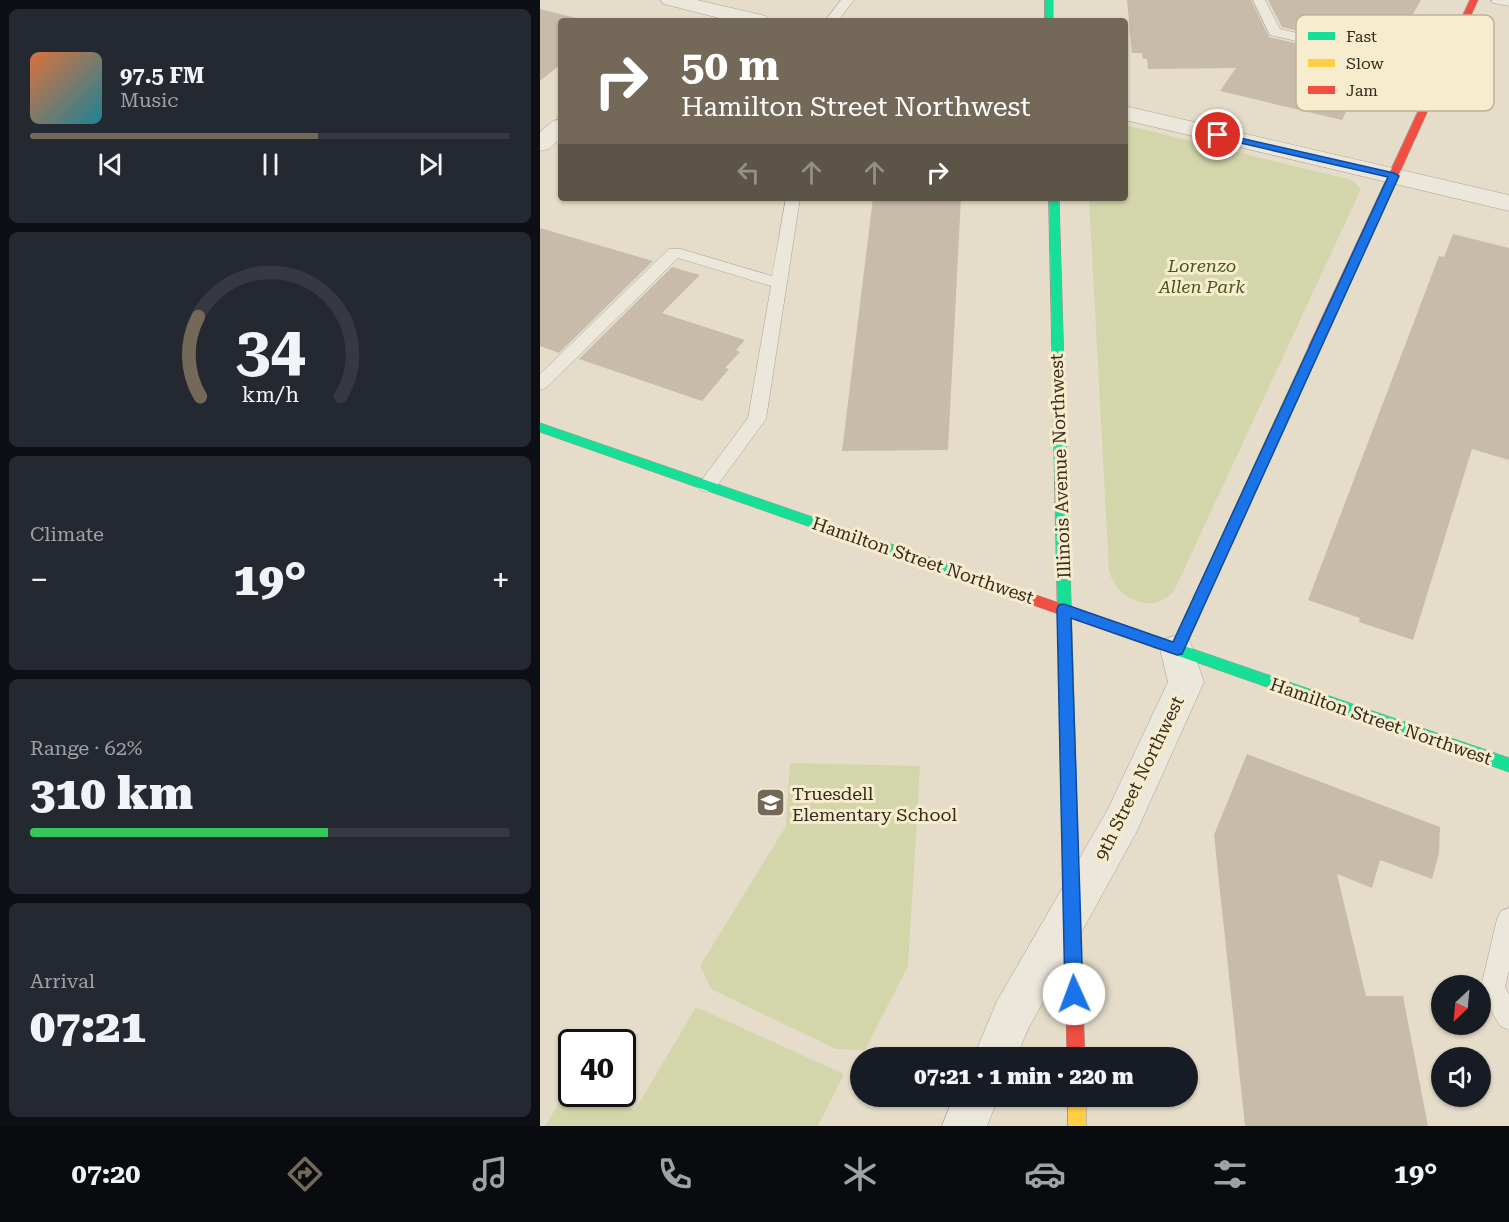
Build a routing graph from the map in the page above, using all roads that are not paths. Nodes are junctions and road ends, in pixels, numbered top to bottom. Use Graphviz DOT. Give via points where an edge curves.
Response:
graph roads {
  1 [pos="671,0"];
  2 [pos="848,0"];
  3 [pos="1049,0"];
  4 [pos="1259,0"];
  5 [pos="1474,0"];
  6 [pos="1497,0"];
  7 [pos="1509,2"];
  8 [pos="700,10"];
  9 [pos="1467,15"];
  10 [pos="742,18"];
  11 [pos="833,18"];
  12 [pos="1050,18"];
  13 [pos="1296,37"];
  14 [pos="1424,111"];
  15 [pos="1128,114"];
  16 [pos="558,129"];
  17 [pos="540,144"];
  18 [pos="1394,176"];
  19 [pos="792,201"];
  20 [pos="1054,201"];
  21 [pos="1509,203"];
  22 [pos="778,283"];
  23 [pos="540,384"];
  24 [pos="540,427"];
  25 [pos="707,485"];
  26 [pos="1064,609"];
  27 [pos="1177,649"];
  28 [pos="1508,761"];
  29 [pos="1072,909"];
  30 [pos="1509,919"];
  31 [pos="1509,1017"];
  32 [pos="999,1047"];
  33 [pos="1076,1047"];
  34 [pos="972,1107"];
  35 [pos="1077,1107"];
  36 [pos="964,1126"];
  37 [pos="1077,1126"];
  1 -- 8 [label="street"];
  2 -- 11 [label="lane"];
  3 -- 12 [label="street"];
  4 -- 13 [label="lane" via="1275,32"];
  5 -- 9 [label="street"];
  6 -- 7 [label="lane"];
  8 -- 10 [label="street"];
  14 -- 18 [label="street"];
  15 -- 18 [label="street"];
  16 -- 17 [label="street"];
  18 -- 21 [label="street"];
  18 -- 27 [label="street"];
  19 -- 22 [label="lane"];
  20 -- 26 [label="street, Illinois Avenue Northwest"];
  22 -- 23 [label="lane" via="675,252"];
  22 -- 25 [label="lane" via="757,418"];
  24 -- 25 [label="street, Hamilton Street Northwest"];
  25 -- 26 [label="street, Hamilton Street Northwest"];
  26 -- 27 [label="street, Hamilton Street Northwest"];
  26 -- 29 [label="street, Illinois Avenue Northwest"];
  27 -- 28 [label="street, Hamilton Street Northwest"];
  27 -- 29 [label="street, 9th Street Northwest" via="1186,682 1122,821"];
  29 -- 32 [label="street, 9th Street Northwest"];
  29 -- 33 [label="street, Illinois Avenue Northwest"];
  30 -- 31 [label="lane" via="1492,989"];
  34 -- 36 [label="street"];
  35 -- 37 [label="street"];
}
